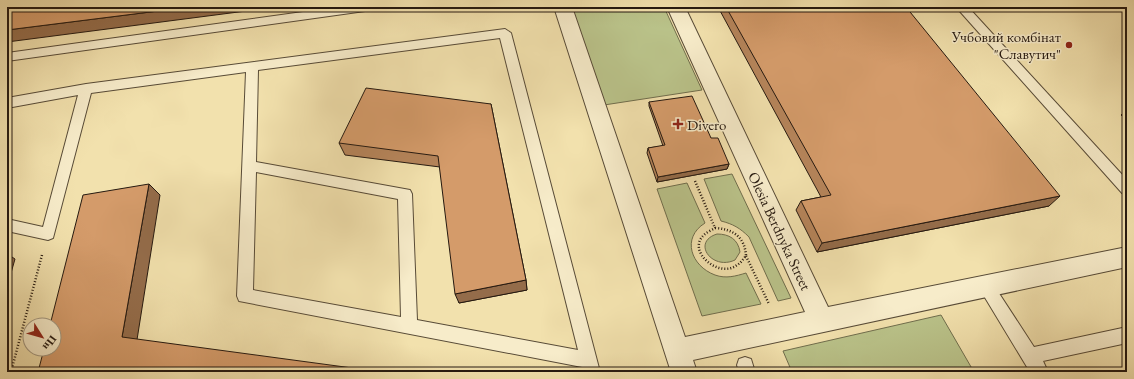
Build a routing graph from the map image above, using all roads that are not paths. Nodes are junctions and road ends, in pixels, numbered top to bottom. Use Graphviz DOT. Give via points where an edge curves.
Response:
graph roads {
  1 [pos="365,7"];
  2 [pos="563,7"];
  3 [pos="676,7"];
  4 [pos="962,7"];
  5 [pos="7,56"];
  6 [pos="252,67"];
  7 [pos="86,89"];
  8 [pos="7,103"];
  9 [pos="250,166"];
  10 [pos="1127,189"];
  11 [pos="7,225"];
  12 [pos="1127,257"];
  13 [pos="986,286"];
  14 [pos="822,321"];
  15 [pos="409,326"];
  16 [pos="1127,334"];
  17 [pos="1030,356"];
  18 [pos="681,362"];
  19 [pos="591,366"];
  20 [pos="1040,372"];
  1 -- 5 [label="lane"];
  2 -- 18 [label="street"];
  3 -- 14 [label="street, Olesia Berdnyka Street"];
  4 -- 10 [label="lane"];
  6 -- 7 [label="lane"];
  6 -- 9 [label="lane"];
  6 -- 19 [label="lane" via="505,33"];
  7 -- 8 [label="lane"];
  7 -- 11 [label="lane" via="48,234"];
  9 -- 15 [label="lane" via="405,194"];
  9 -- 15 [label="lane" via="246,296"];
  12 -- 13 [label="street"];
  13 -- 14 [label="street"];
  13 -- 17 [label="lane"];
  14 -- 18 [label="street" via="780,330"];
  15 -- 19 [label="lane"];
  16 -- 17 [label="lane"];
  17 -- 20 [label="lane"];
}
